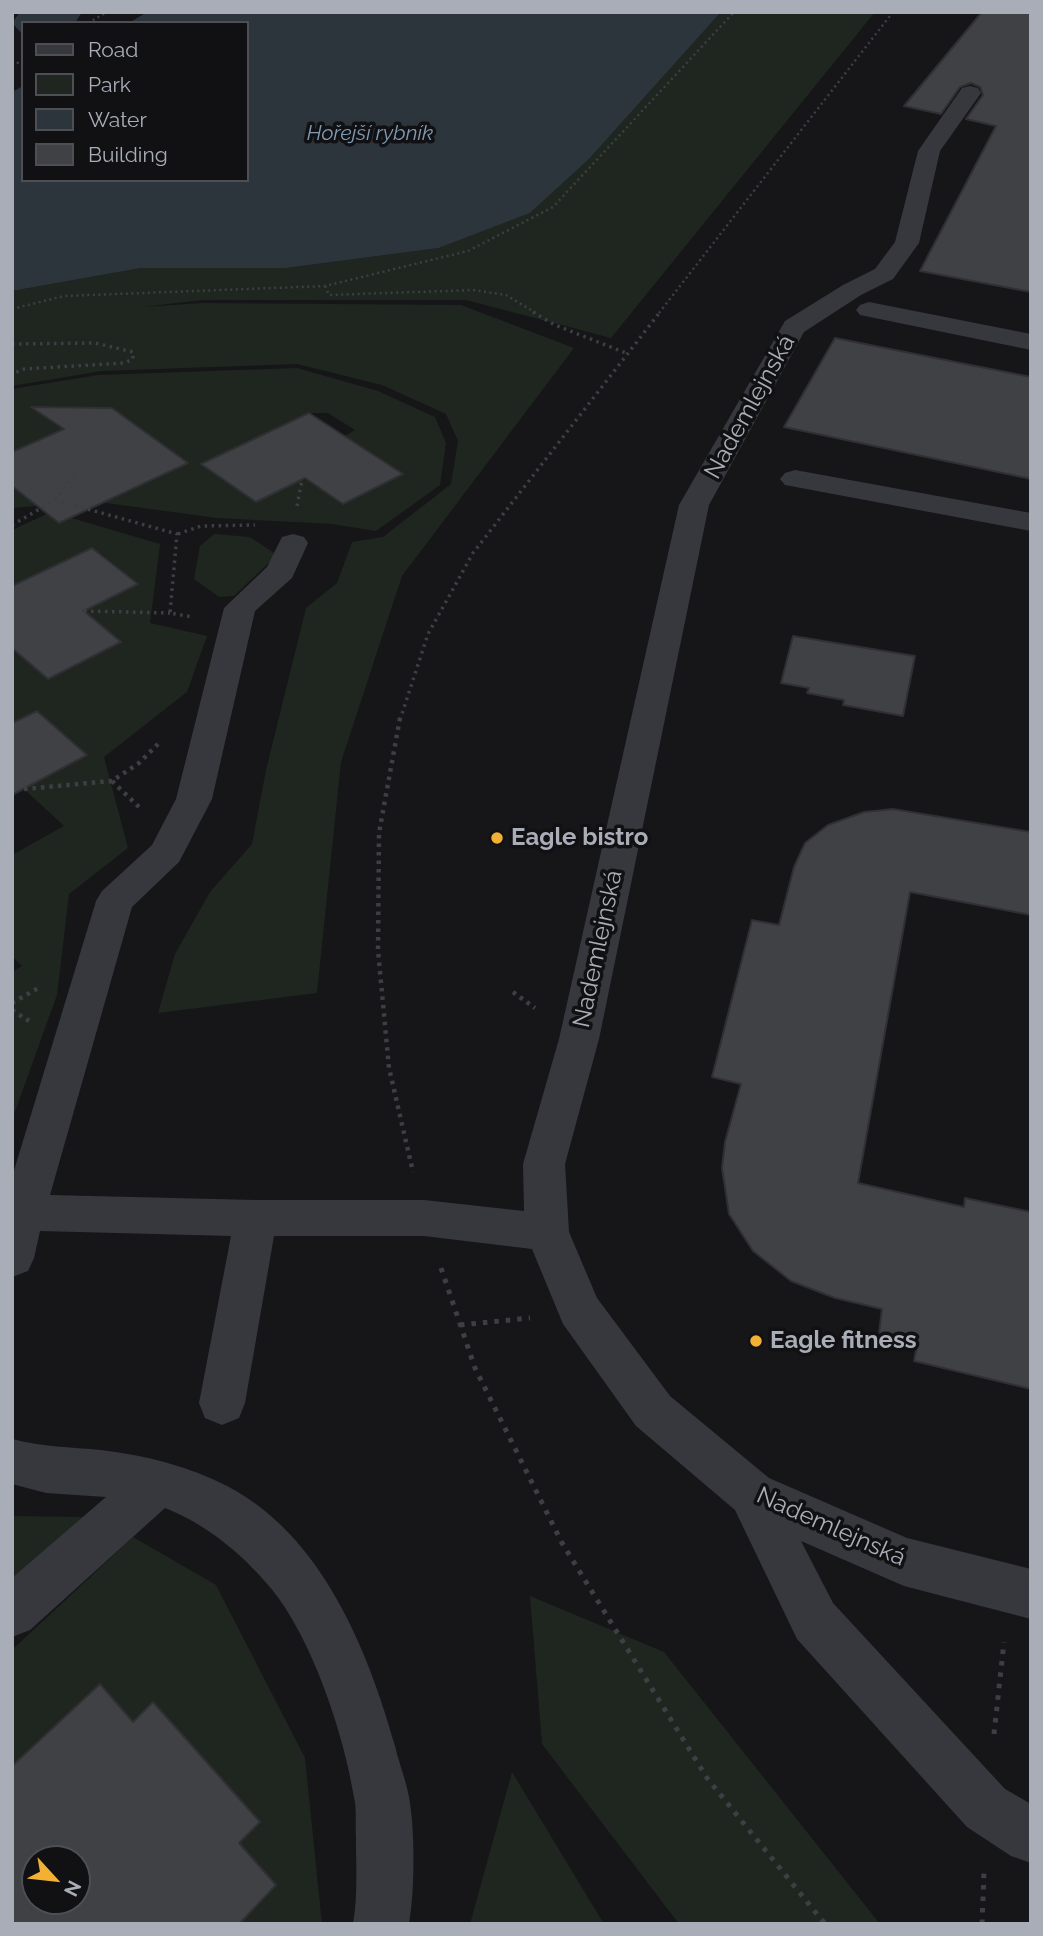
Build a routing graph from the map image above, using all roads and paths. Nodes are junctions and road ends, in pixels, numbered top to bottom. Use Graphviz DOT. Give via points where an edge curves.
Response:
graph roads {
  1 [pos="107,12"];
  2 [pos="734,12"];
  3 [pos="893,12"];
  4 [pos="91,21"];
  5 [pos="970,93"];
  6 [pos="325,286"];
  7 [pos="12,309"];
  8 [pos="869,310"];
  9 [pos="1031,342"];
  10 [pos="12,344"];
  11 [pos="626,353"];
  12 [pos="12,374"];
  13 [pos="75,475"];
  14 [pos="795,479"];
  15 [pos="55,500"];
  16 [pos="1031,522"];
  17 [pos="12,525"];
  18 [pos="177,534"];
  19 [pos="293,543"];
  20 [pos="84,611"];
  21 [pos="170,613"];
  22 [pos="236,624"];
  23 [pos="112,781"];
  24 [pos="24,789"];
  25 [pos="18,1212"];
  26 [pos="256,1218"];
  27 [pos="424,1219"];
  28 [pos="547,1232"];
  29 [pos="12,1258"];
  30 [pos="579,1310"];
  31 [pos="460,1325"];
  32 [pos="222,1403"];
  33 [pos="12,1461"];
  34 [pos="158,1482"];
  35 [pos="752,1494"];
  36 [pos="1031,1594"];
  37 [pos="12,1612"];
  38 [pos="1031,1836"];
  39 [pos="382,1924"];
  40 [pos="825,1924"];
  1 -- 4 [label="path"];
  2 -- 6 [label="path" via="553,208 468,251"];
  3 -- 11 [label="path"];
  5 -- 28 [label="street, Nademlejnská" via="929,151 907,243 884,274 794,327 694,505 579,1039 544,1164"];
  6 -- 7 [label="path" via="64,296"];
  6 -- 11 [label="path" via="329,295 473,290 506,295 555,325"];
  8 -- 9 [label="street"];
  10 -- 12 [label="path" via="95,343 134,352 133,359 124,363 24,369"];
  11 -- 27 [label="path" via="473,552 428,634 401,713 379,833 378,950 389,1068"];
  13 -- 15 [label="path"];
  14 -- 16 [label="street"];
  15 -- 17 [label="path"];
  15 -- 18 [label="path"];
  18 -- 19 [label="path" via="201,526 260,525"];
  18 -- 21 [label="path"];
  19 -- 22 [label="street" via="281,571 240,608"];
  20 -- 21 [label="path"];
  21 -- 22 [label="path"];
  22 -- 25 [label="street" via="194,799 166,853 115,901"];
  23 -- 24 [label="path"];
  25 -- 26 [label="street"];
  25 -- 29 [label="street"];
  26 -- 27 [label="street"];
  26 -- 32 [label="street"];
  27 -- 28 [label="street"];
  27 -- 31 [label="path"];
  28 -- 30 [label="street, Nademlejnská"];
  30 -- 31 [label="path"];
  30 -- 35 [label="street, Nademlejnská" via="653,1411"];
  31 -- 40 [label="path" via="475,1368 562,1543 707,1778"];
  33 -- 34 [label="street" via="46,1470"];
  34 -- 37 [label="street"];
  34 -- 39 [label="street" via="211,1503 251,1532 289,1570 323,1626 355,1695 382,1798"];
  35 -- 36 [label="street, Nademlejnská" via="904,1562"];
  35 -- 38 [label="street" via="815,1621 986,1808"];
}
